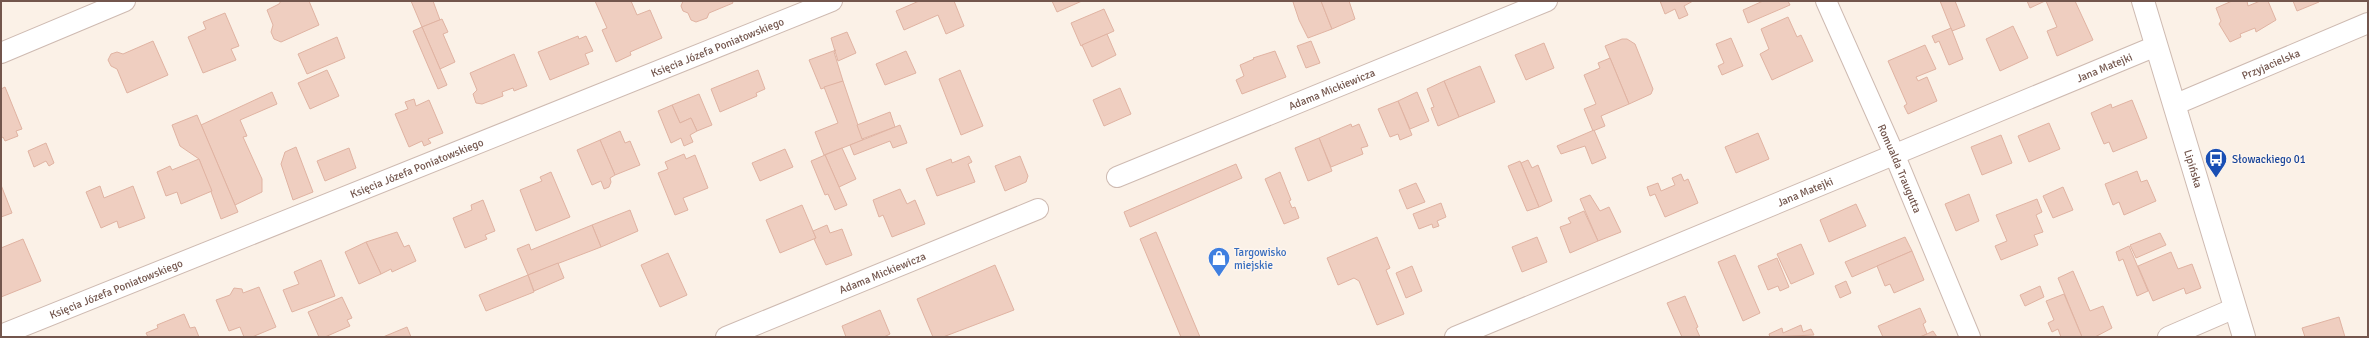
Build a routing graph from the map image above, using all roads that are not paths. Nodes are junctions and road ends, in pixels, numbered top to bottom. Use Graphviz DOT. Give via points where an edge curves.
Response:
graph roads {
  1 [pos="125,1"];
  2 [pos="832,1"];
  3 [pos="1547,1"];
  4 [pos="1826,1"];
  5 [pos="2143,1"];
  6 [pos="2368,23"];
  7 [pos="2156,46"];
  8 [pos="1,53"];
  9 [pos="2174,105"];
  10 [pos="1895,156"];
  11 [pos="1117,177"];
  12 [pos="1038,209"];
  13 [pos="2235,308"];
  14 [pos="1,335"];
  15 [pos="726,337"];
  16 [pos="1455,337"];
  17 [pos="1970,337"];
  18 [pos="2168,337"];
  19 [pos="2244,337"];
  1 -- 8 [label="street"];
  2 -- 14 [label="street, Księcia Józefa Poniatowskiego"];
  3 -- 11 [label="street, Adama Mickiewicza"];
  4 -- 10 [label="street, Romualda Traugutta"];
  5 -- 7 [label="street, Lipińska"];
  6 -- 9 [label="street, Przyjacielska"];
  7 -- 9 [label="street, Lipińska"];
  7 -- 10 [label="street, Jana Matejki"];
  9 -- 13 [label="street, Lipińska"];
  10 -- 16 [label="street, Jana Matejki"];
  10 -- 17 [label="street, Romualda Traugutta"];
  12 -- 15 [label="street, Adama Mickiewicza"];
  13 -- 18 [label="street"];
  13 -- 19 [label="street, Lipińska"];
}
